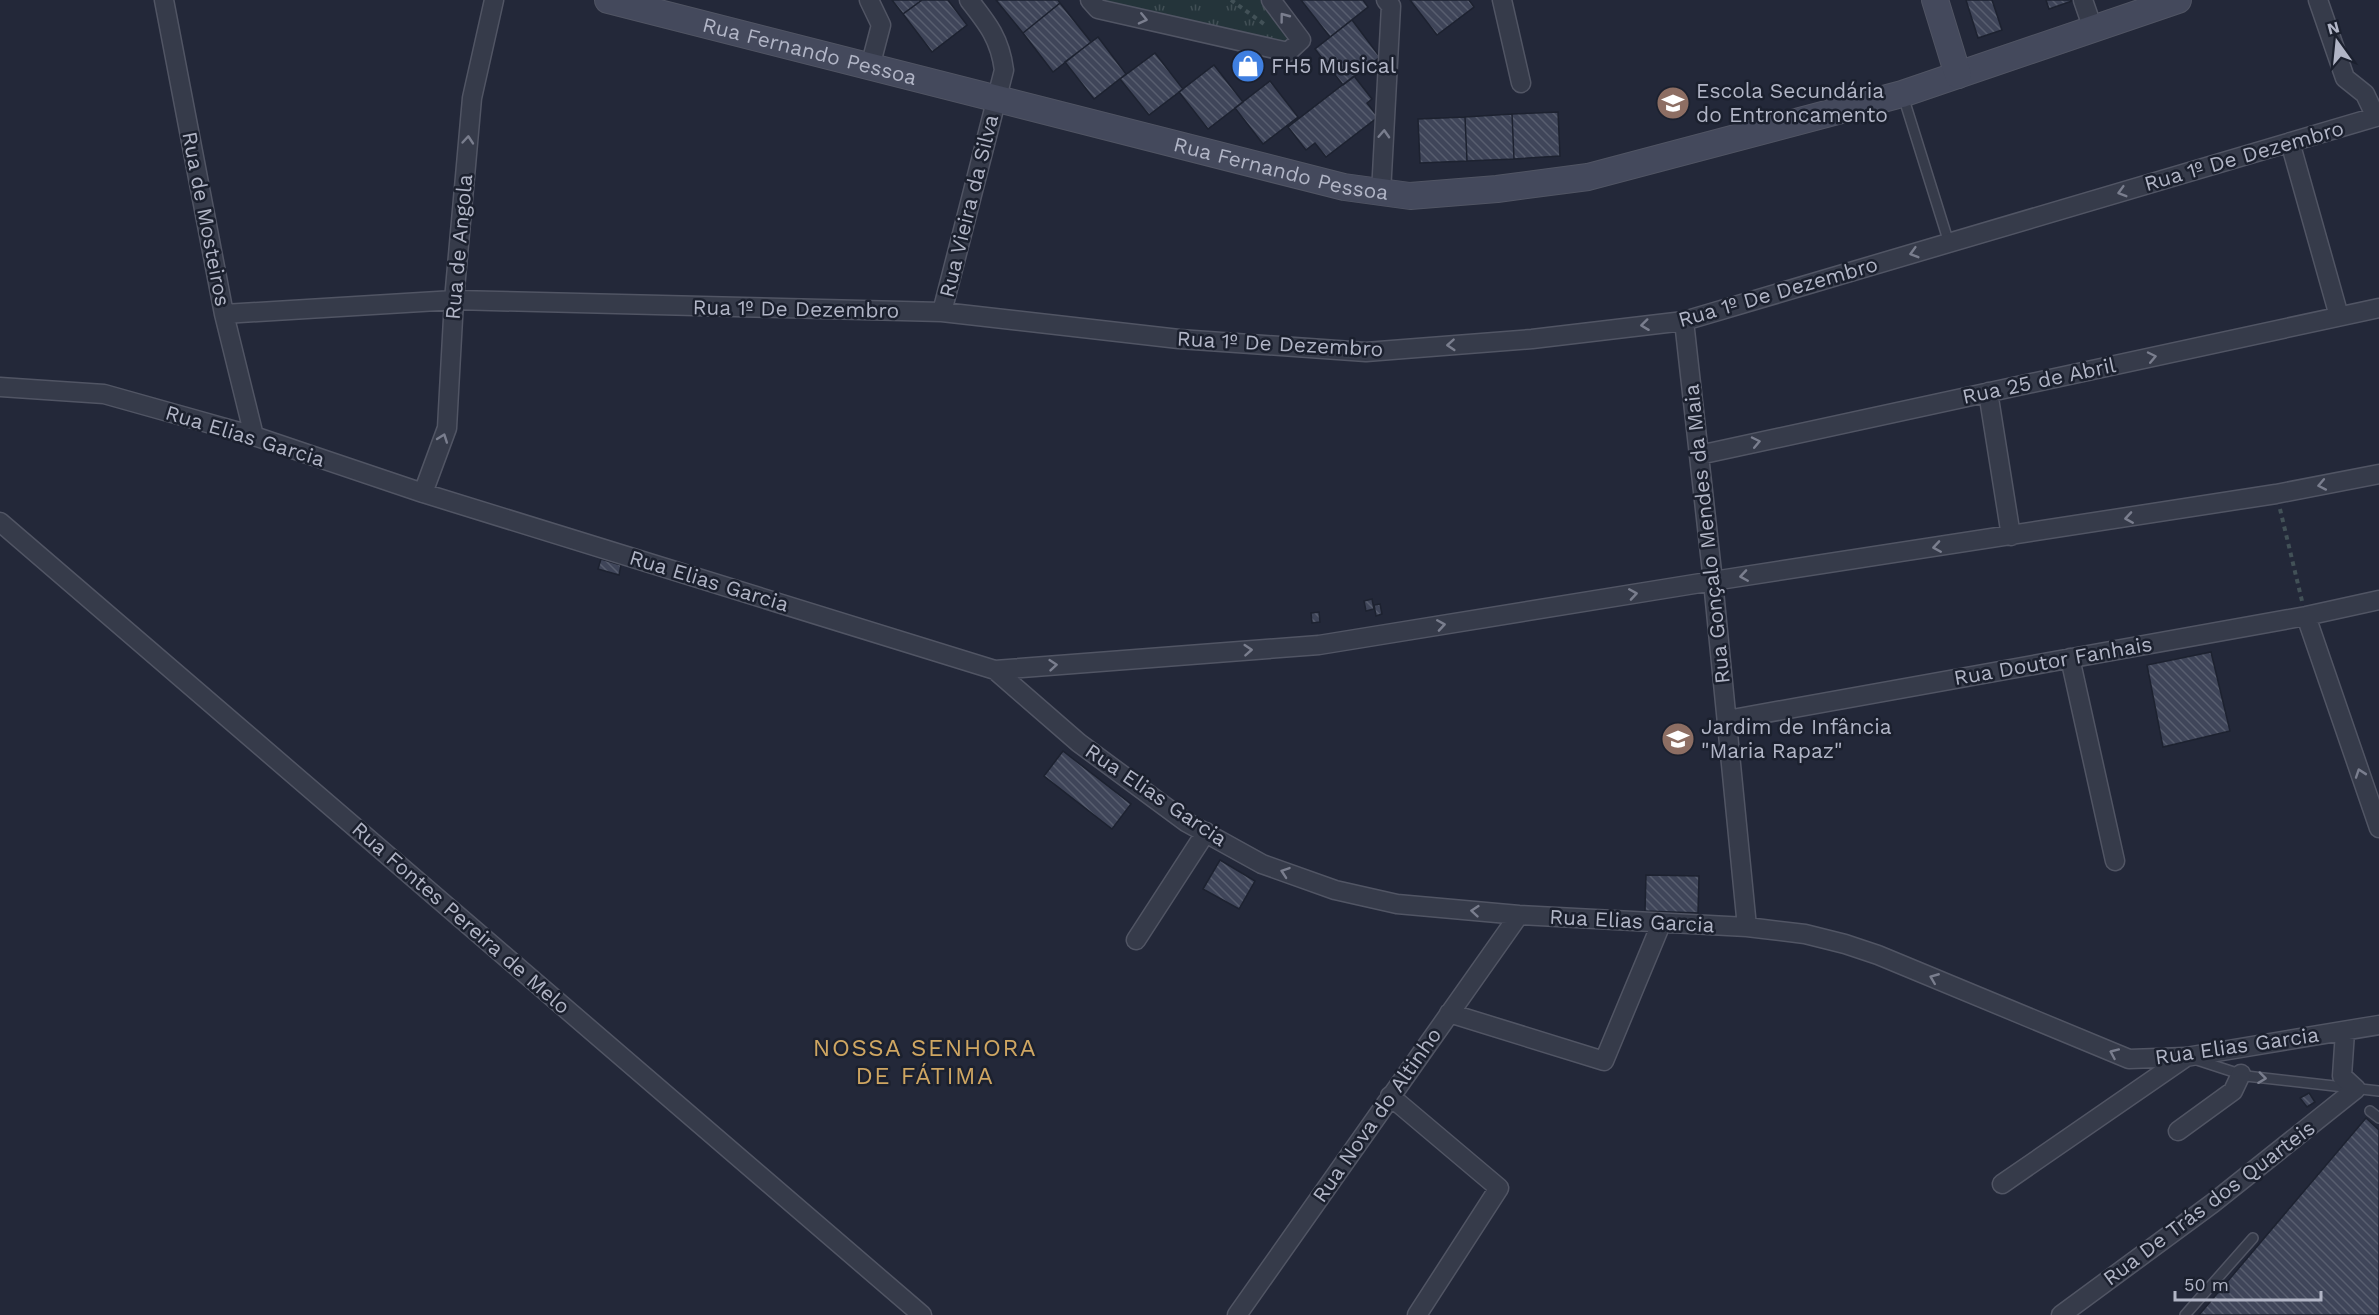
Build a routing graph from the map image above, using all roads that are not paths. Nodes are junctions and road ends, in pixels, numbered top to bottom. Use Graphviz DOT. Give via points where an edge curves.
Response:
graph roads {
  1 [pos="164,0"];
  2 [pos="494,0"];
  3 [pos="609,0"];
  4 [pos="869,0"];
  5 [pos="969,0"];
  6 [pos="1090,0"];
  7 [pos="1271,0"];
  8 [pos="1386,0"];
  9 [pos="1502,0"];
  10 [pos="1935,0"];
  11 [pos="2083,0"];
  12 [pos="2178,0"];
  13 [pos="2318,0"];
  14 [pos="2093,29"];
  15 [pos="870,67"];
  16 [pos="1958,75"];
  17 [pos="1521,83"];
  18 [pos="1902,94"];
  19 [pos="997,99"];
  20 [pos="2378,116"];
  21 [pos="2290,142"];
  22 [pos="1381,193"];
  23 [pos="1949,243"];
  24 [pos="454,300"];
  25 [pos="2379,308"];
  26 [pos="942,312"];
  27 [pos="224,314"];
  28 [pos="2339,316"];
  29 [pos="1684,321"];
  30 [pos="0,387"];
  31 [pos="1988,392"];
  32 [pos="254,436"];
  33 [pos="1699,455"];
  34 [pos="2379,474"];
  35 [pos="423,493"];
  36 [pos="0,522"];
  37 [pos="2011,536"];
  38 [pos="1713,581"];
  39 [pos="2379,600"];
  40 [pos="2306,616"];
  41 [pos="2070,658"];
  42 [pos="995,670"];
  43 [pos="1727,720"];
  44 [pos="2379,828"];
  45 [pos="1206,832"];
  46 [pos="2115,861"];
  47 [pos="1519,915"];
  48 [pos="1661,924"];
  49 [pos="1747,927"];
  50 [pos="1136,940"];
  51 [pos="1449,1013"];
  52 [pos="2379,1025"];
  53 [pos="2345,1032"];
  54 [pos="2186,1057"];
  55 [pos="2241,1074"];
  56 [pos="2356,1089"];
  57 [pos="2379,1091"];
  58 [pos="1390,1096"];
  59 [pos="2370,1111"];
  60 [pos="2379,1118"];
  61 [pos="2178,1131"];
  62 [pos="2002,1184"];
  63 [pos="2253,1238"];
  64 [pos="922,1315"];
  65 [pos="1237,1315"];
  66 [pos="1417,1315"];
  67 [pos="2061,1315"];
  68 [pos="2185,1315"];
  1 -- 27 [label="street, Rua de Mosteiros"];
  24 -- 2 [label="street, Rua de Angola, one-way" via="472,98"];
  3 -- 15 [label="street, Rua Fernando Pessoa"];
  4 -- 15 [label="street" via="881,25"];
  5 -- 19 [label="street, Rua Vieira da Silva" via="991,28 1001,50 1004,70"];
  6 -- 7 [label="street, one-way" via="1098,9 1288,52 1301,40"];
  22 -- 8 [label="street, one-way" via="1391,6"];
  9 -- 17 [label="street"];
  10 -- 16 [label="street"];
  11 -- 14 [label="street"];
  12 -- 14 [label="street, Rua Fernando Pessoa"];
  13 -- 20 [label="street" via="2345,78 2365,94"];
  14 -- 16 [label="street, Rua Fernando Pessoa"];
  15 -- 19 [label="street, Rua Fernando Pessoa"];
  16 -- 18 [label="street, Rua Fernando Pessoa"];
  18 -- 22 [label="street, Rua Fernando Pessoa" via="1588,177 1410,196"];
  18 -- 23 [label="lane"];
  19 -- 22 [label="street, Rua Fernando Pessoa" via="1344,188"];
  19 -- 26 [label="street, Rua Vieira da Silva"];
  20 -- 21 [label="street, Rua 1º De Dezembro"];
  21 -- 23 [label="street, Rua 1º De Dezembro, one-way"];
  21 -- 28 [label="street"];
  23 -- 29 [label="street, Rua 1º De Dezembro, one-way"];
  24 -- 26 [label="street, Rua 1º De Dezembro"];
  24 -- 27 [label="street, Rua 1º De Dezembro"];
  35 -- 24 [label="street, Rua de Angola, one-way" via="447,428"];
  25 -- 28 [label="street, Rua 25 de Abril"];
  29 -- 26 [label="street, Rua 1º De Dezembro, one-way" via="1532,339 1366,352 1179,339"];
  27 -- 32 [label="street, Rua de Mosteiros"];
  31 -- 28 [label="street, Rua 25 de Abril, one-way"];
  29 -- 33 [label="street, Rua Gonçalo Mendes da Maia"];
  30 -- 32 [label="street, Rua Elias Garcia" via="104,394"];
  33 -- 31 [label="street, Rua 25 de Abril, one-way"];
  31 -- 37 [label="street"];
  32 -- 35 [label="street, Rua Elias Garcia"];
  33 -- 38 [label="street, Rua Gonçalo Mendes da Maia"];
  34 -- 37 [label="street, one-way"];
  35 -- 42 [label="street, Rua Elias Garcia"];
  36 -- 64 [label="street, Rua Fontes Pereira de Melo"];
  37 -- 38 [label="street, one-way"];
  42 -- 38 [label="street, one-way" via="1319,645"];
  38 -- 43 [label="street, Rua Gonçalo Mendes da Maia"];
  39 -- 40 [label="street, Rua Doutor Fanhais"];
  40 -- 41 [label="street, Rua Doutor Fanhais"];
  44 -- 40 [label="street, one-way"];
  41 -- 43 [label="street, Rua Doutor Fanhais"];
  41 -- 46 [label="street"];
  42 -- 45 [label="street, Rua Elias Garcia" via="1079,743 1186,822"];
  43 -- 49 [label="street, Rua Gonçalo Mendes da Maia"];
  47 -- 45 [label="street, Rua Elias Garcia, one-way" via="1397,904 1335,890 1262,864"];
  45 -- 50 [label="street"];
  47 -- 48 [label="street, Rua Elias Garcia"];
  47 -- 51 [label="street, Rua Nova do Altinho"];
  48 -- 49 [label="street, Rua Elias Garcia"];
  48 -- 51 [label="street" via="1604,1061"];
  54 -- 49 [label="street, Rua Elias Garcia, one-way" via="2129,1059 1845,944 1805,934"];
  51 -- 58 [label="street, Rua Nova do Altinho"];
  52 -- 53 [label="street, Rua Elias Garcia"];
  53 -- 54 [label="street, Rua Elias Garcia"];
  53 -- 56 [label="street" via="2342,1076"];
  54 -- 55 [label="lane"];
  54 -- 62 [label="street"];
  55 -- 56 [label="lane, one-way"];
  55 -- 61 [label="street" via="2233,1091"];
  56 -- 57 [label="lane"];
  56 -- 67 [label="street, Rua De Trás dos Quarteis"];
  58 -- 65 [label="street, Rua Nova do Altinho"];
  58 -- 66 [label="street" via="1499,1188"];
  59 -- 60 [label="lane"];
  63 -- 68 [label="lane"];
}
